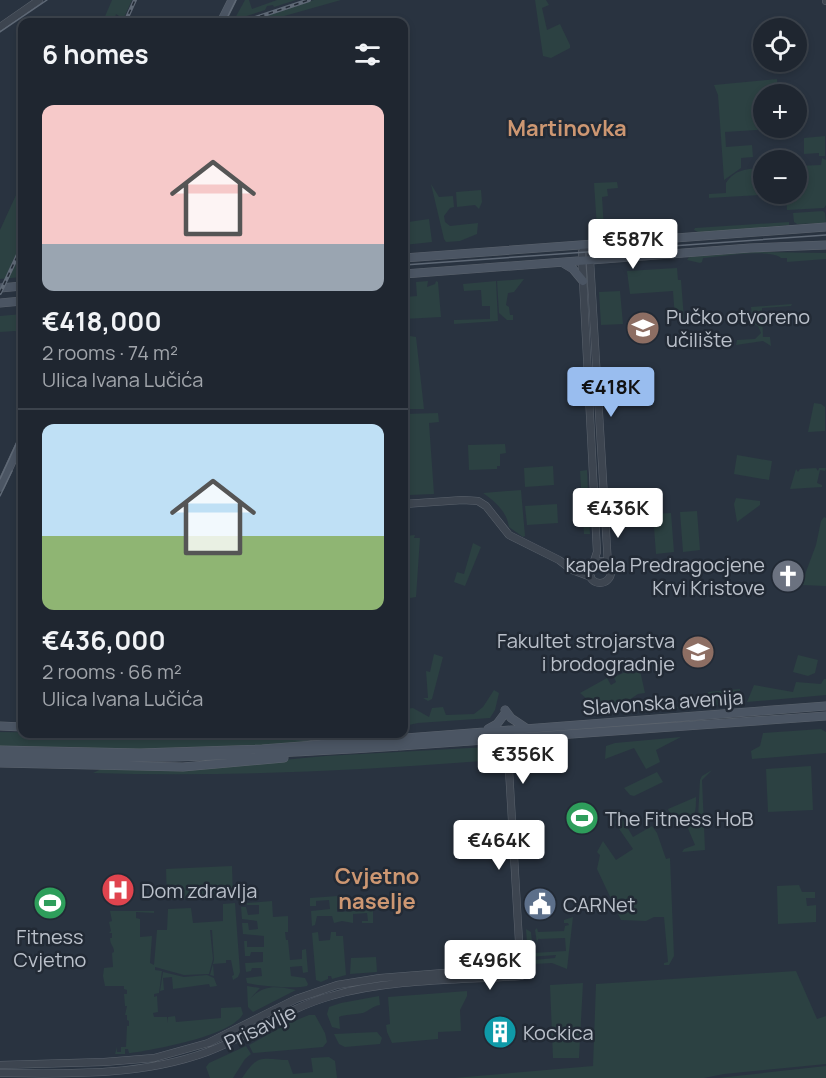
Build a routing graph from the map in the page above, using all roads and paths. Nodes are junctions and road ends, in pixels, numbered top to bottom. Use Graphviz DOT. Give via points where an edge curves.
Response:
graph roads {
  1 [pos="39,0"];
  2 [pos="232,0"];
  3 [pos="223,18"];
  4 [pos="0,27"];
  5 [pos="826,227"];
  6 [pos="586,244"];
  7 [pos="826,245"];
  8 [pos="408,258"];
  9 [pos="586,261"];
  10 [pos="562,262"];
  11 [pos="408,274"];
  12 [pos="583,281"];
  13 [pos="18,286"];
  14 [pos="0,288"];
  15 [pos="18,302"];
  16 [pos="0,303"];
  17 [pos="18,449"];
  18 [pos="0,487"];
  19 [pos="408,504"];
  20 [pos="608,564"];
  21 [pos="592,565"];
  22 [pos="575,571"];
  23 [pos="591,577"];
  24 [pos="826,706"];
  25 [pos="826,716"];
  26 [pos="0,726"];
  27 [pos="18,727"];
  28 [pos="528,728"];
  29 [pos="507,730"];
  30 [pos="481,732"];
  31 [pos="408,737"];
  32 [pos="386,738"];
  33 [pos="507,739"];
  34 [pos="347,749"];
  35 [pos="0,750"];
  36 [pos="0,756"];
  37 [pos="0,763"];
  38 [pos="520,968"];
  39 [pos="0,1065"];
  40 [pos="0,1073"];
  1 -- 4 [label="street"];
  2 -- 3 [label="main road"];
  5 -- 6 [label="main road"];
  6 -- 8 [label="main road"];
  6 -- 9 [label="street" via="582,252"];
  7 -- 9 [label="main road"];
  9 -- 10 [label="main road"];
  9 -- 12 [label="street"];
  9 -- 20 [label="street"];
  10 -- 11 [label="main road"];
  10 -- 12 [label="main road"];
  12 -- 21 [label="street" via="597,552"];
  13 -- 14 [label="main road"];
  15 -- 16 [label="main road"];
  17 -- 18 [label="main road"];
  19 -- 22 [label="street" via="481,502 509,535"];
  20 -- 21 [label="street" via="602,561"];
  20 -- 23 [label="street" via="611,572 607,580 598,582"];
  21 -- 22 [label="street"];
  21 -- 23 [label="street"];
  22 -- 23 [label="street"];
  24 -- 28 [label="main road, Slavonska avenija"];
  25 -- 33 [label="main road, Slavonska avenija"];
  26 -- 27 [label="main road"];
  28 -- 29 [label="main road, Slavonska avenija"];
  28 -- 30 [label="main road" via="505,711 497,724"];
  29 -- 30 [label="main road, Slavonska avenija"];
  29 -- 33 [label="street"];
  30 -- 31 [label="main road, Slavonska avenija"];
  32 -- 35 [label="main road, Slavonska avenija" via="194,752"];
  33 -- 34 [label="main road, Slavonska avenija"];
  33 -- 38 [label="street" via="511,864"];
  34 -- 36 [label="main road, Slavonska avenija" via="156,758"];
  34 -- 37 [label="main road" via="183,767"];
  38 -- 39 [label="street, Prisavlje" via="388,977 337,985 302,996 208,1043 154,1058"];
  38 -- 40 [label="street, Prisavlje" via="521,976 381,986 332,995 185,1060 124,1070"];
}
